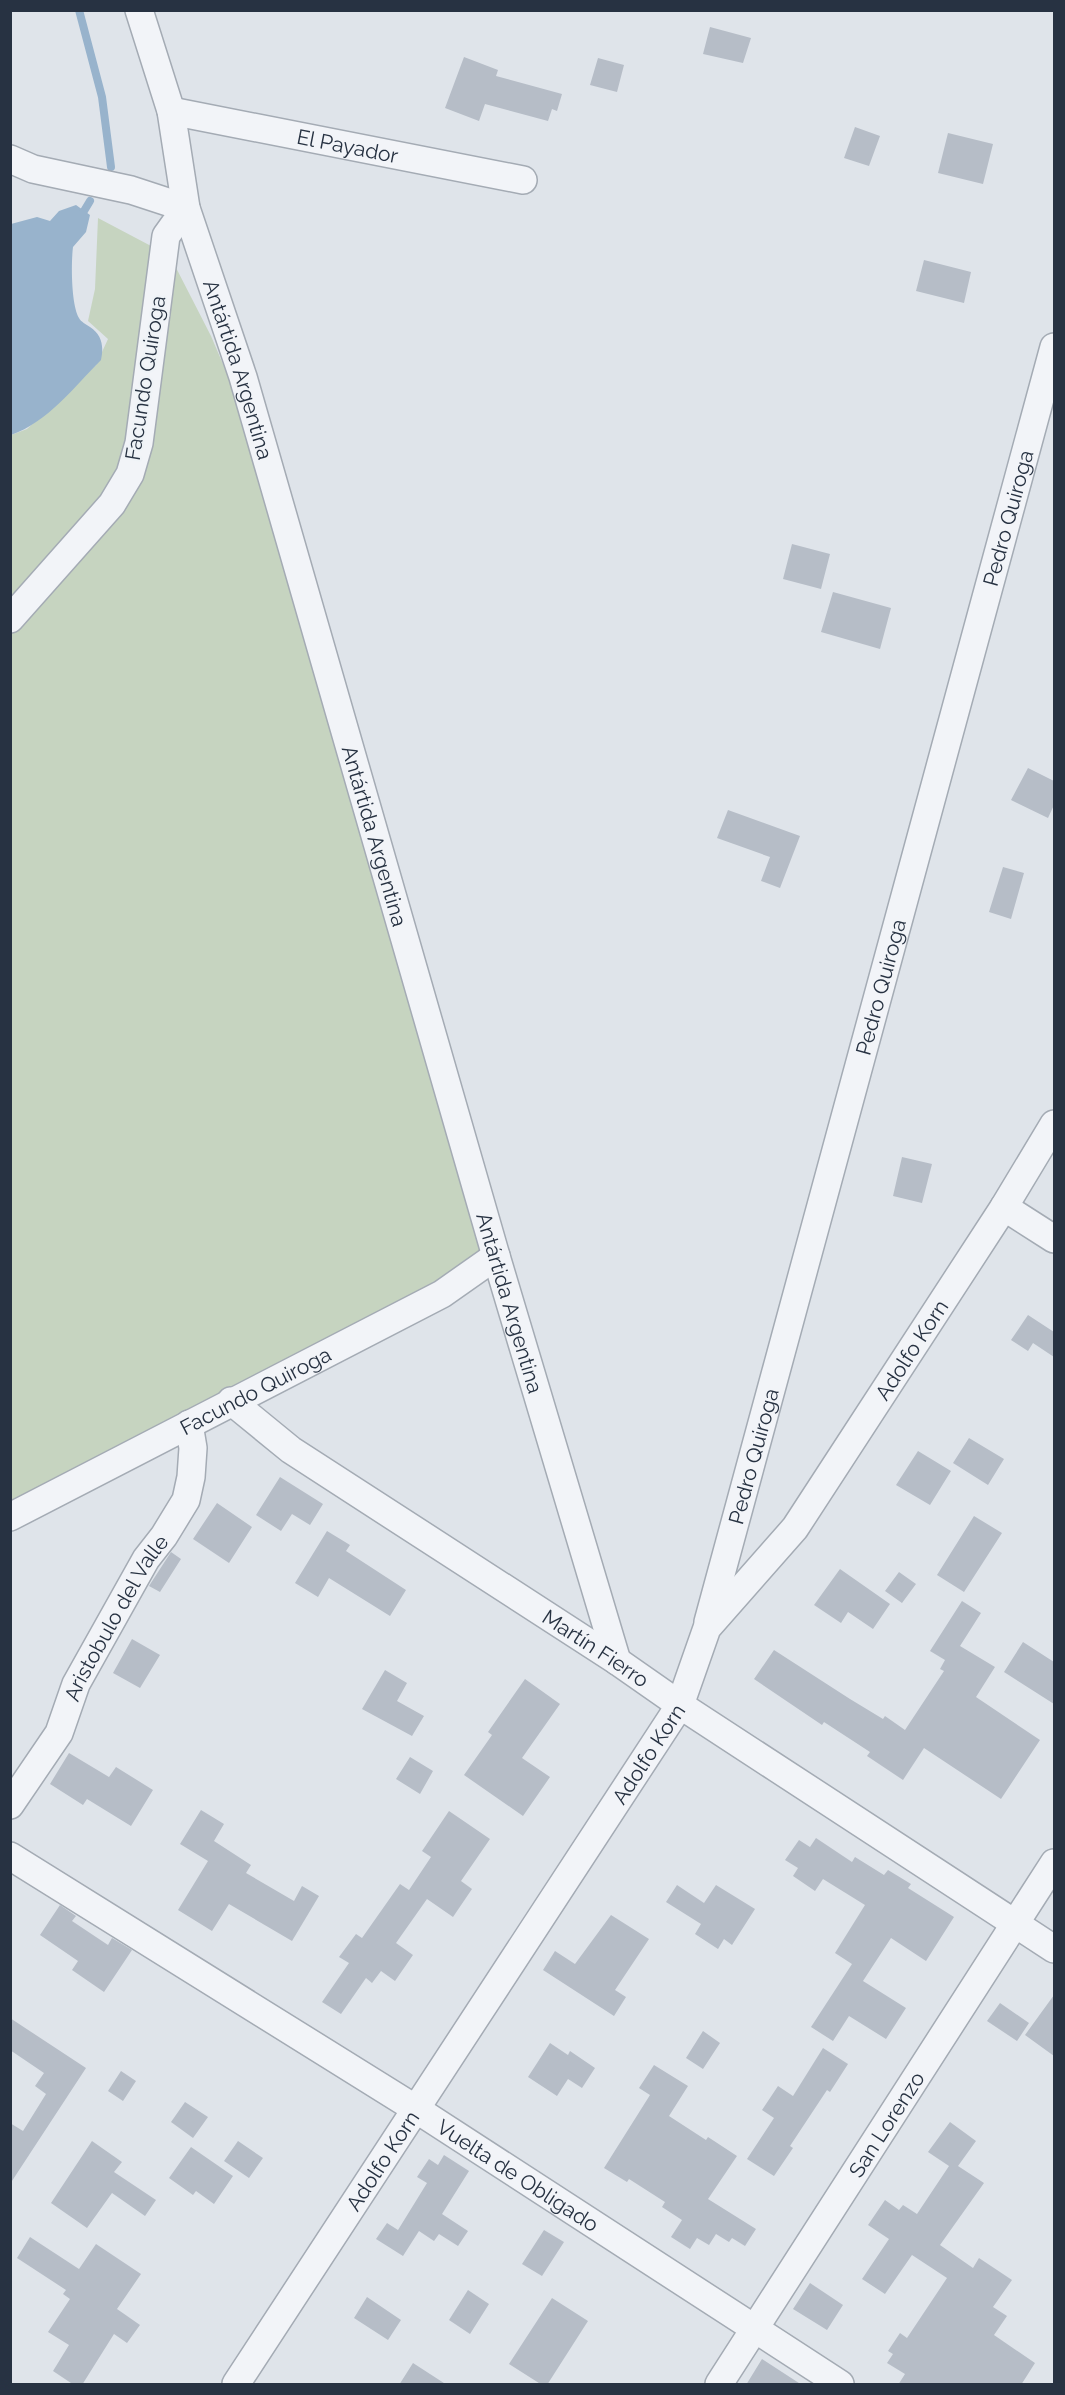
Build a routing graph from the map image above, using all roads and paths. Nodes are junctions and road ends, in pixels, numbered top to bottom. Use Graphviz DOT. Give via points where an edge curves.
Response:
graph roads {
  1 [pos="139,10"];
  2 [pos="171,111"];
  3 [pos="10,159"];
  4 [pos="523,180"];
  5 [pos="186,208"];
  6 [pos="1054,347"];
  7 [pos="10,619"];
  8 [pos="1054,1124"];
  9 [pos="1004,1208"];
  10 [pos="1054,1239"];
  11 [pos="496,1256"];
  12 [pos="231,1401"];
  13 [pos="189,1424"];
  14 [pos="10,1517"];
  15 [pos="706,1628"];
  16 [pos="617,1660"];
  17 [pos="680,1705"];
  18 [pos="10,1805"];
  19 [pos="10,1856"];
  20 [pos="1054,1863"];
  21 [pos="1016,1925"];
  22 [pos="1054,1949"];
  23 [pos="416,2109"];
  24 [pos="756,2329"];
  25 [pos="236,2385"];
  26 [pos="719,2385"];
  27 [pos="840,2385"];
  1 -- 2 [label="street, Antártida Argentina"];
  2 -- 4 [label="street, El Payador"];
  2 -- 5 [label="street, Antártida Argentina"];
  3 -- 5 [label="street" via="33,169 130,190"];
  5 -- 7 [label="street, Facundo Quiroga" via="166,236 139,443 130,474 112,504"];
  5 -- 11 [label="street, Antártida Argentina" via="243,377"];
  6 -- 15 [label="street, Pedro Quiroga"];
  8 -- 9 [label="street, Adolfo Korn"];
  9 -- 10 [label="street"];
  9 -- 15 [label="street, Adolfo Korn" via="795,1528"];
  11 -- 12 [label="street, Facundo Quiroga" via="442,1293"];
  11 -- 16 [label="street, Antártida Argentina"];
  12 -- 13 [label="street, Facundo Quiroga"];
  12 -- 16 [label="street, Martín Fierro" via="291,1450"];
  13 -- 14 [label="street, Facundo Quiroga"];
  13 -- 18 [label="street, Aristobulo del Valle" via="193,1448 186,1500 146,1558 76,1684 59,1733"];
  15 -- 17 [label="street, Adolfo Korn"];
  16 -- 17 [label="street, Martín Fierro"];
  17 -- 21 [label="street, Martín Fierro"];
  17 -- 23 [label="street, Adolfo Korn"];
  19 -- 23 [label="street, Vuelta de Obligado"];
  20 -- 21 [label="street, San Lorenzo"];
  21 -- 22 [label="street, Martín Fierro"];
  21 -- 24 [label="street, San Lorenzo"];
  23 -- 24 [label="street, Vuelta de Obligado"];
  23 -- 25 [label="street, Adolfo Korn"];
  24 -- 26 [label="street, San Lorenzo"];
  24 -- 27 [label="street, Vuelta de Obligado"];
}
